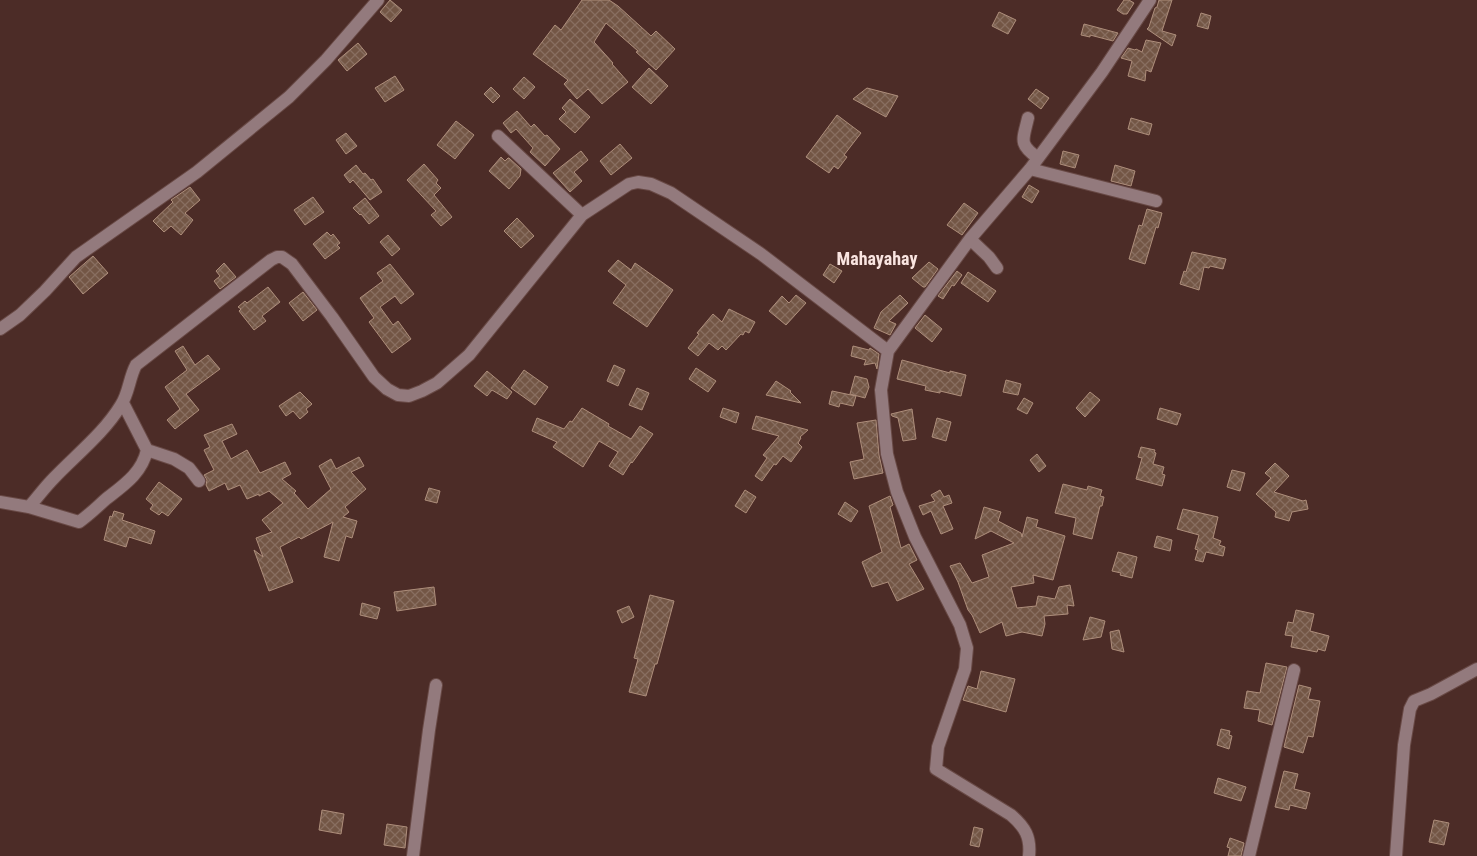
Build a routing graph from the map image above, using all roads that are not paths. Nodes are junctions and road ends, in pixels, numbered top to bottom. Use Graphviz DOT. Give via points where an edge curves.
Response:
graph roads {
  1 [pos="378,0"];
  2 [pos="1150,0"];
  3 [pos="1028,118"];
  4 [pos="498,136"];
  5 [pos="1038,158"];
  6 [pos="1030,169"];
  7 [pos="1156,201"];
  8 [pos="582,216"];
  9 [pos="970,239"];
  10 [pos="997,268"];
  11 [pos="0,329"];
  12 [pos="888,351"];
  13 [pos="123,403"];
  14 [pos="147,450"];
  15 [pos="199,481"];
  16 [pos="0,502"];
  17 [pos="29,507"];
  18 [pos="1477,669"];
  19 [pos="1294,670"];
  20 [pos="436,685"];
  21 [pos="413,856"];
  22 [pos="1029,856"];
  23 [pos="1249,856"];
  24 [pos="1396,856"];
  1 -- 11 [label="street" via="289,97 197,172 76,257 20,315"];
  2 -- 5 [label="street"];
  3 -- 5 [label="street" via="1023,143"];
  4 -- 8 [label="street"];
  5 -- 6 [label="street"];
  6 -- 7 [label="street"];
  6 -- 9 [label="street"];
  8 -- 12 [label="street" via="629,184 651,184 671,193 760,254"];
  8 -- 13 [label="street" via="469,355 437,383 422,391 409,396 398,395 374,377 292,264 277,257 136,365"];
  9 -- 10 [label="street"];
  9 -- 12 [label="street"];
  12 -- 22 [label="street" via="881,390 887,454 896,492 960,625 967,648 964,669 938,747 936,769 1020,822 1026,831"];
  13 -- 14 [label="street"];
  13 -- 17 [label="street"];
  14 -- 15 [label="street" via="174,458 189,468"];
  14 -- 17 [label="street" via="133,477 79,522"];
  16 -- 17 [label="street"];
  18 -- 24 [label="street" via="1414,701 1410,708"];
  19 -- 23 [label="street"];
  20 -- 21 [label="street"];
}
